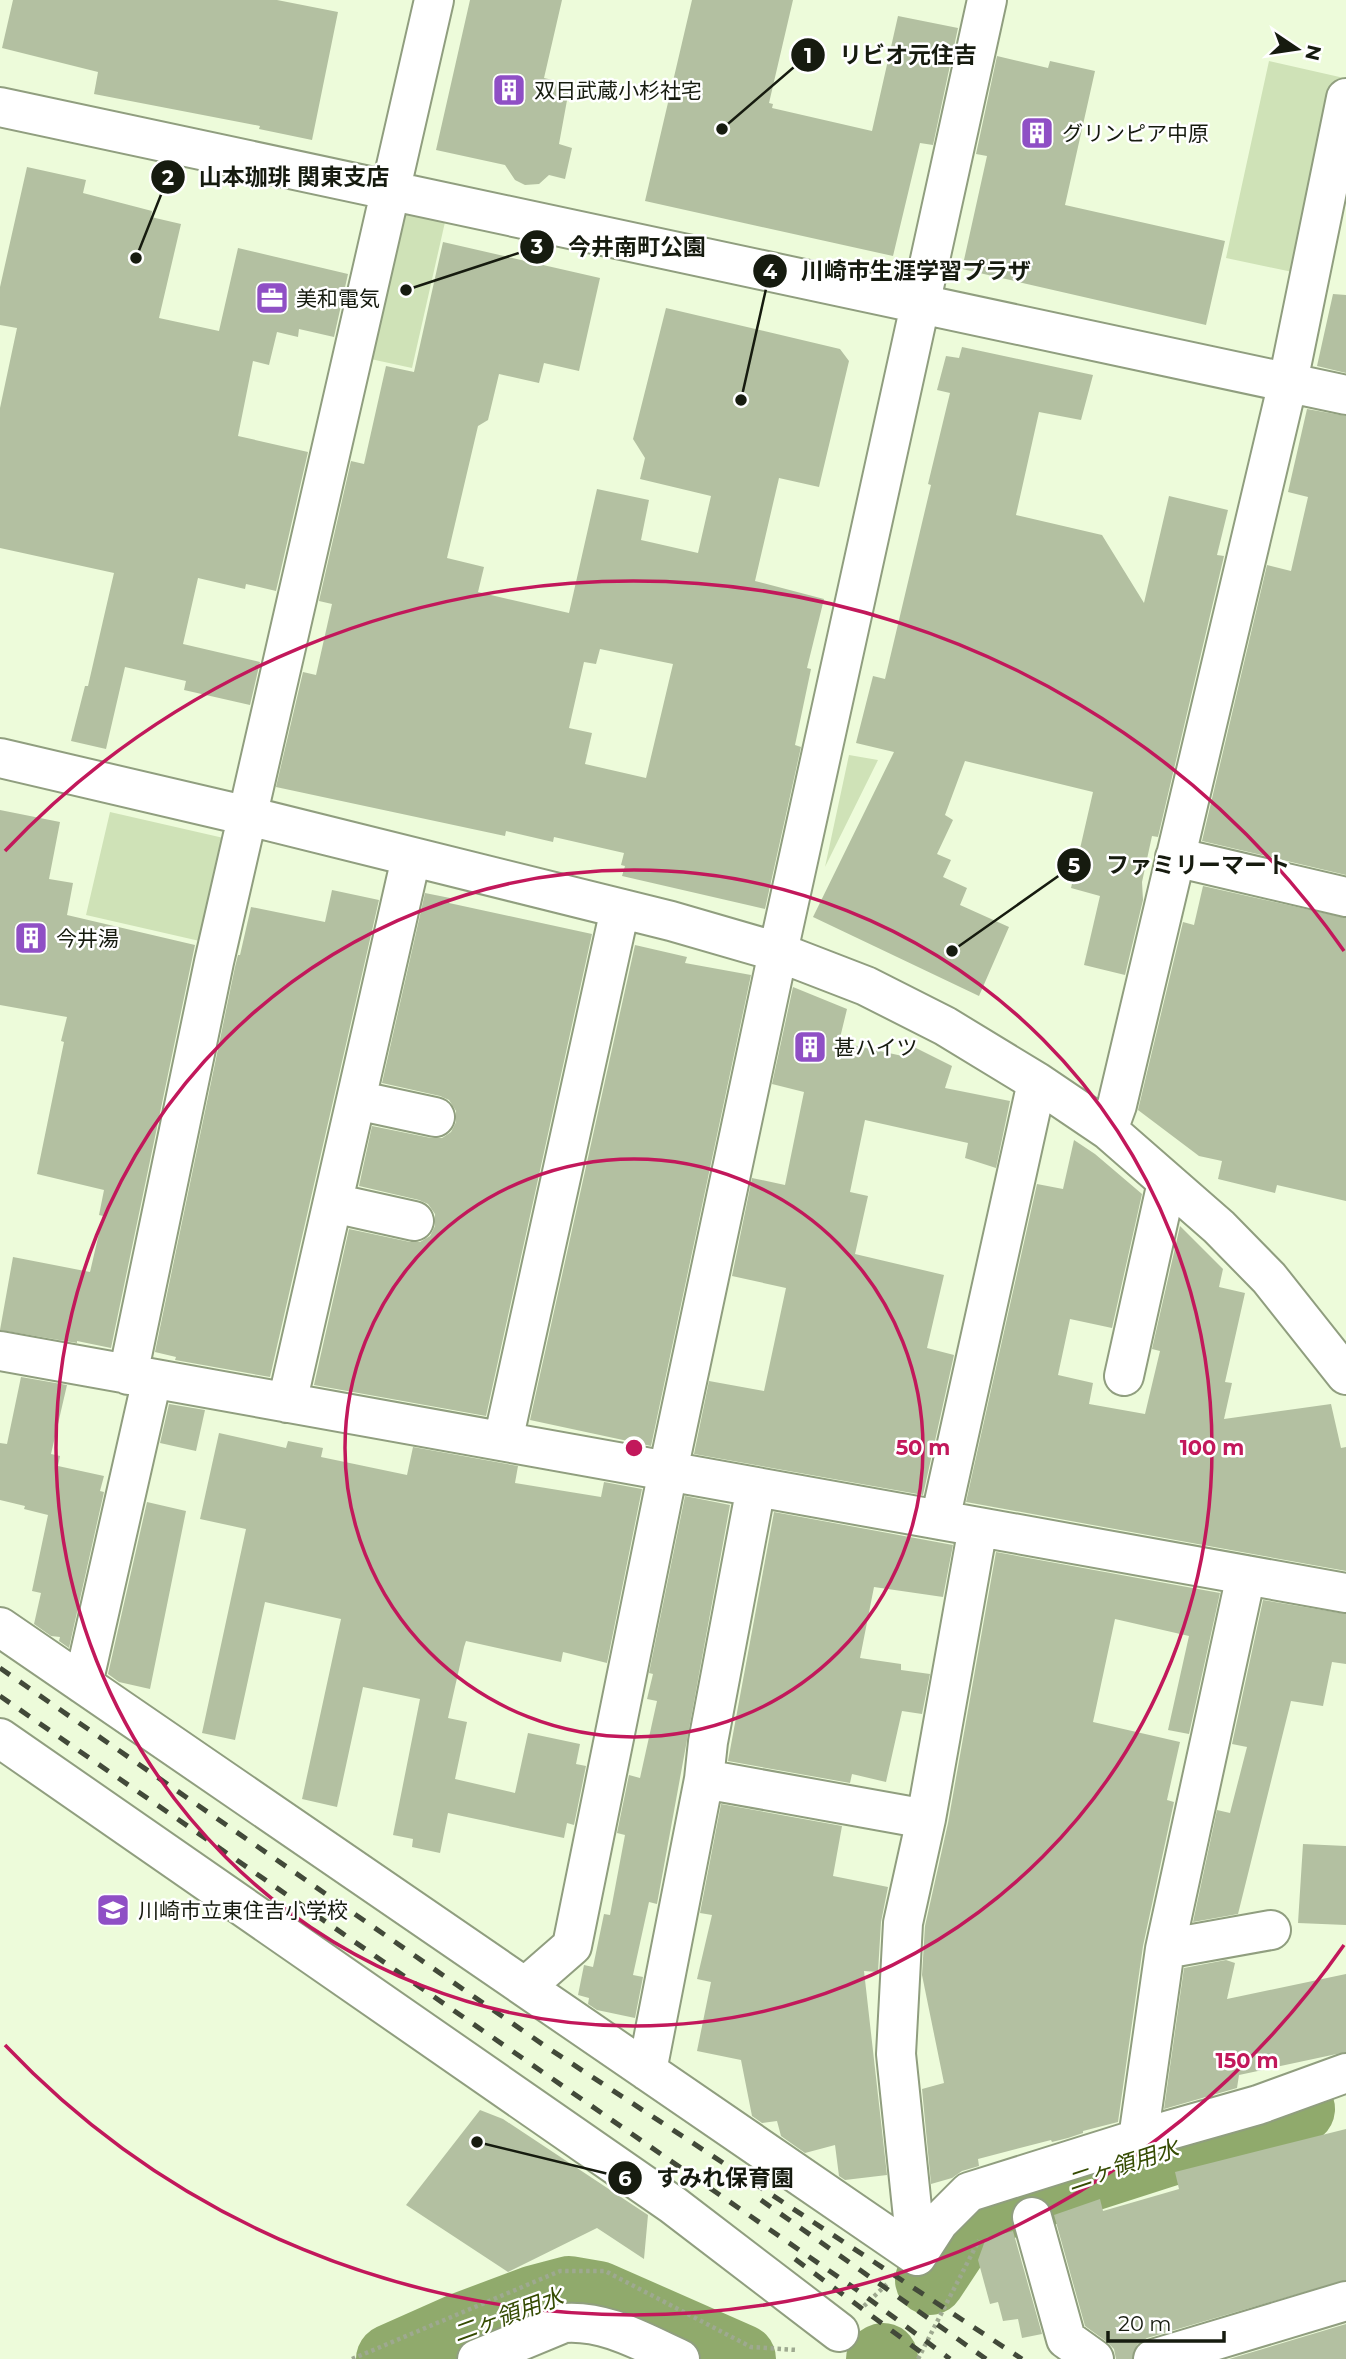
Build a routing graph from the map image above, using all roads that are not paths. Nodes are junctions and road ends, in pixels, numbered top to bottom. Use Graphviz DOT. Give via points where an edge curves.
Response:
graph roads {
  1 [pos="434,0"];
  2 [pos="987,0"];
  3 [pos="1346,98"];
  4 [pos="0,107"];
  5 [pos="392,191"];
  6 [pos="920,303"];
  7 [pos="1288,382"];
  8 [pos="1346,395"];
  9 [pos="0,758"];
  10 [pos="248,816"];
  11 [pos="1175,857"];
  12 [pos="411,858"];
  13 [pos="1346,897"];
  14 [pos="620,909"];
  15 [pos="778,952"];
  16 [pos="1037,1082"];
  17 [pos="356,1100"];
  18 [pos="435,1117"];
  19 [pos="1108,1130"];
  20 [pos="1167,1182"];
  21 [pos="333,1203"];
  22 [pos="414,1222"];
  23 [pos="0,1351"];
  24 [pos="1346,1375"];
  25 [pos="1124,1376"];
  26 [pos="140,1377"];
  27 [pos="287,1403"];
  28 [pos="503,1441"];
  29 [pos="668,1471"];
  30 [pos="756,1487"];
  31 [pos="940,1520"];
  32 [pos="978,1527"];
  33 [pos="1246,1575"];
  34 [pos="1346,1593"];
  35 [pos="0,1628"];
  36 [pos="83,1684"];
  37 [pos="0,1738"];
  38 [pos="704,1779"];
  39 [pos="926,1819"];
  40 [pos="1271,1930"];
  41 [pos="1165,1949"];
  42 [pos="525,1987"];
  43 [pos="647,2071"];
  44 [pos="1346,2073"];
  45 [pos="1138,2139"];
  46 [pos="1032,2217"];
  47 [pos="917,2256"];
  48 [pos="1346,2301"];
  49 [pos="839,2332"];
  50 [pos="477,2359"];
  51 [pos="680,2359"];
  52 [pos="1094,2359"];
  53 [pos="1153,2359"];
  1 -- 5 [label="street"];
  2 -- 6 [label="street"];
  3 -- 7 [label="street"];
  4 -- 5 [label="street"];
  5 -- 6 [label="street"];
  5 -- 10 [label="street"];
  6 -- 7 [label="street"];
  6 -- 15 [label="street"];
  7 -- 8 [label="street"];
  7 -- 11 [label="street"];
  9 -- 10 [label="street"];
  10 -- 12 [label="street"];
  10 -- 26 [label="street" via="214,962"];
  11 -- 13 [label="street"];
  11 -- 19 [label="street"];
  12 -- 14 [label="street"];
  12 -- 17 [label="street"];
  14 -- 15 [label="street"];
  14 -- 28 [label="street"];
  15 -- 16 [label="street" via="877,992 945,1026"];
  15 -- 29 [label="street"];
  16 -- 19 [label="street"];
  16 -- 31 [label="street"];
  17 -- 18 [label="street"];
  17 -- 21 [label="street"];
  19 -- 20 [label="street"];
  20 -- 24 [label="street" via="1269,1278"];
  20 -- 25 [label="street"];
  21 -- 22 [label="street"];
  21 -- 27 [label="street"];
  23 -- 26 [label="street"];
  26 -- 27 [label="street"];
  26 -- 36 [label="street"];
  27 -- 28 [label="street"];
  28 -- 29 [label="street"];
  29 -- 30 [label="street"];
  29 -- 42 [label="street" via="572,1946"];
  30 -- 31 [label="street"];
  30 -- 38 [label="street"];
  31 -- 32 [label="street"];
  32 -- 33 [label="street"];
  32 -- 39 [label="street"];
  33 -- 34 [label="street"];
  33 -- 41 [label="street"];
  35 -- 36 [label="street"];
  36 -- 42 [label="street"];
  37 -- 49 [label="street" via="673,2205"];
  38 -- 39 [label="street"];
  38 -- 43 [label="street"];
  39 -- 47 [label="street" via="904,1923 895,2054"];
  40 -- 41 [label="street"];
  41 -- 45 [label="street"];
  42 -- 43 [label="street"];
  43 -- 47 [label="street"];
  44 -- 45 [label="street" via="1258,2105"];
  45 -- 47 [label="street" via="969,2192 939,2222"];
  46 -- 52 [label="street" via="1066,2339"];
  48 -- 53 [label="street"];
  50 -- 51 [label="street" via="564,2323 578,2322 604,2325"];
}
